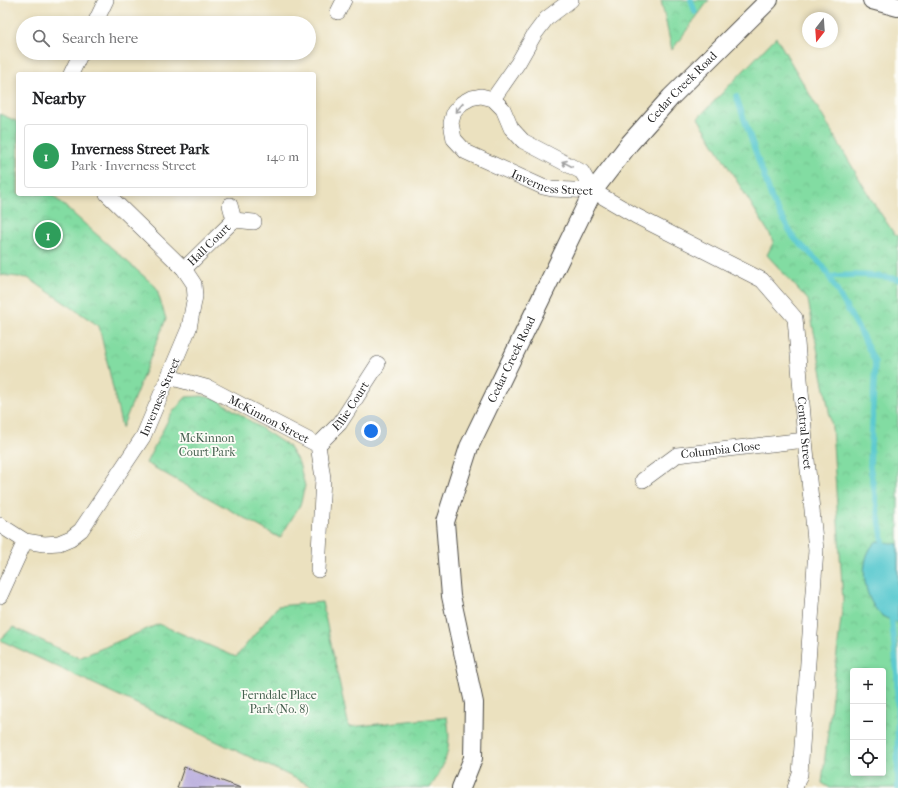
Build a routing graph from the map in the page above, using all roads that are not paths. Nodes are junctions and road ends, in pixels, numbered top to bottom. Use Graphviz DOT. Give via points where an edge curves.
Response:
graph roads {
  1 [pos="106,0"];
  2 [pos="571,0"];
  3 [pos="769,0"];
  4 [pos="872,0"];
  5 [pos="898,7"];
  6 [pos="98,16"];
  7 [pos="78,60"];
  8 [pos="72,72"];
  9 [pos="493,99"];
  10 [pos="593,191"];
  11 [pos="109,196"];
  12 [pos="230,205"];
  13 [pos="234,220"];
  14 [pos="254,222"];
  15 [pos="184,269"];
  16 [pos="378,364"];
  17 [pos="169,377"];
  18 [pos="805,440"];
  19 [pos="318,445"];
  20 [pos="644,480"];
  21 [pos="0,525"];
  22 [pos="25,541"];
  23 [pos="318,570"];
  24 [pos="0,596"];
  25 [pos="461,788"];
  26 [pos="795,788"];
  1 -- 6 [label="street"];
  2 -- 9 [label="street" via="546,19 534,34"];
  3 -- 10 [label="street, Cedar Creek Road" via="671,97 630,142"];
  4 -- 5 [label="street"];
  7 -- 8 [label="street"];
  10 -- 9 [label="street, Inverness Street, one-way" via="582,172 523,141 511,128 503,109"];
  9 -- 10 [label="street, Inverness Street, one-way" via="481,96 471,98 454,112 451,123 454,139 466,152 543,187"];
  10 -- 18 [label="street, Central Street" via="636,216 762,280 795,318"];
  10 -- 25 [label="street, Cedar Creek Road" via="469,447 445,522 451,596 474,703 473,758"];
  11 -- 15 [label="street, Inverness Street"];
  12 -- 13 [label="street, Hall Court"];
  13 -- 14 [label="street, Hall Court"];
  13 -- 15 [label="street, Hall Court"];
  15 -- 17 [label="street, Inverness Street" via="194,284 195,296 189,328"];
  16 -- 19 [label="street, Ellie Court" via="340,423"];
  17 -- 19 [label="street, McKinnon Street" via="209,388"];
  17 -- 22 [label="street, Inverness Street" via="143,438 81,530 59,543"];
  18 -- 20 [label="street, Columbia Close" via="677,455"];
  18 -- 26 [label="street, Central Street" via="816,550 800,774"];
  19 -- 23 [label="street, McKinnon Street" via="323,478"];
  21 -- 22 [label="street, Inverness Street"];
  22 -- 24 [label="street"];
}
